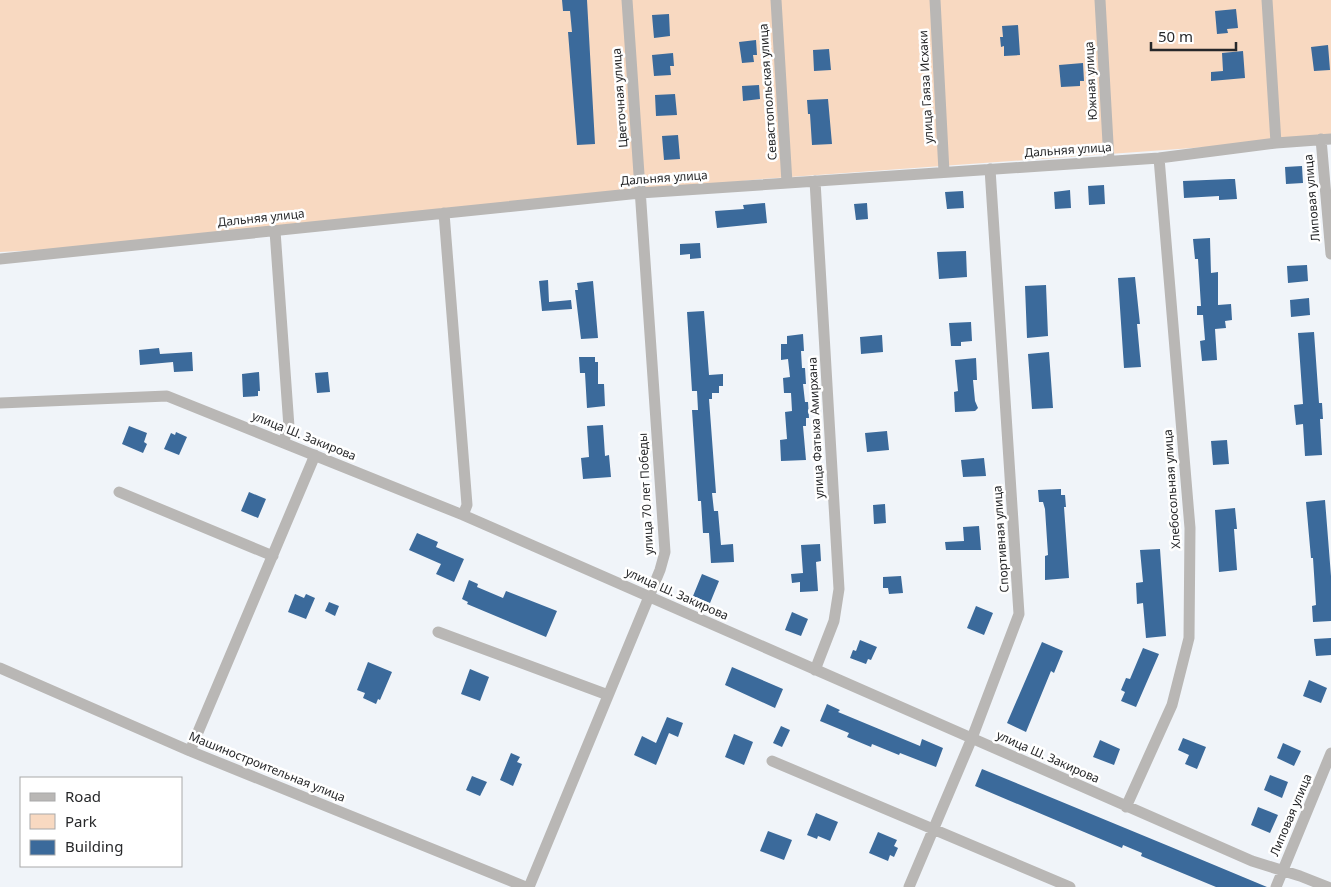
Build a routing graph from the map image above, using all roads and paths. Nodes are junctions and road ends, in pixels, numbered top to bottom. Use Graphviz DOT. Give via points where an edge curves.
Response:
graph roads {
  1 [pos="628,0"];
  2 [pos="776,0"];
  3 [pos="935,0"];
  4 [pos="1100,0"];
  5 [pos="1267,0"];
  6 [pos="1326,139"];
  7 [pos="1276,143"];
  8 [pos="1159,158"];
  9 [pos="1109,161"];
  10 [pos="990,169"];
  11 [pos="944,172"];
  12 [pos="815,181"];
  13 [pos="787,183"];
  14 [pos="640,193"];
  15 [pos="444,213"];
  16 [pos="276,231"];
  17 [pos="1331,254"];
  18 [pos="0,259"];
  19 [pos="0,403"];
  20 [pos="283,442"];
  21 [pos="315,455"];
  22 [pos="119,492"];
  23 [pos="463,515"];
  24 [pos="273,556"];
  25 [pos="649,597"];
  26 [pos="438,632"];
  27 [pos="0,668"];
  28 [pos="815,670"];
  29 [pos="608,695"];
  30 [pos="972,738"];
  31 [pos="190,751"];
  32 [pos="1331,753"];
  33 [pos="772,761"];
  34 [pos="1126,807"];
  35 [pos="933,830"];
  36 [pos="1283,871"];
  37 [pos="528,887"];
  38 [pos="909,887"];
  39 [pos="1070,887"];
  40 [pos="1276,887"];
  41 [pos="1328,887"];
  1 -- 14 [label="street, Цветочная улица"];
  2 -- 13 [label="street, Севастопольская улица"];
  3 -- 11 [label="street, улица Гаяза Исхаки"];
  4 -- 9 [label="street, Южная улица"];
  5 -- 7 [label="street"];
  6 -- 7 [label="street, Дальняя улица"];
  6 -- 17 [label="street, Липовая улица"];
  7 -- 8 [label="street, Дальняя улица"];
  8 -- 9 [label="street, Дальняя улица"];
  8 -- 34 [label="street, Хлебосольная улица" via="1190,528 1189,638 1172,705"];
  9 -- 10 [label="street, Дальняя улица"];
  10 -- 11 [label="street, Дальняя улица"];
  10 -- 30 [label="street, Спортивная улица" via="1019,614"];
  11 -- 12 [label="street, Дальняя улица"];
  12 -- 13 [label="street, Дальняя улица"];
  12 -- 28 [label="street, улица Фатыха Амирхана" via="839,589 834,621"];
  13 -- 14 [label="street, Дальняя улица"];
  14 -- 15 [label="street, Дальняя улица"];
  14 -- 25 [label="street, улица 70 лет Победы" via="665,552"];
  15 -- 16 [label="street, Дальняя улица"];
  15 -- 23 [label="street" via="467,505"];
  16 -- 18 [label="street, Дальняя улица"];
  16 -- 20 [label="street" via="289,427"];
  19 -- 20 [label="street, улица Ш. Закирова" via="167,396"];
  20 -- 21 [label="street, улица Ш. Закирова"];
  21 -- 23 [label="street, улица Ш. Закирова"];
  21 -- 24 [label="street"];
  22 -- 24 [label="street"];
  23 -- 25 [label="street, улица Ш. Закирова"];
  24 -- 31 [label="street"];
  25 -- 28 [label="street, улица Ш. Закирова"];
  25 -- 29 [label="street, улица 70 лет Победы"];
  26 -- 29 [label="street"];
  27 -- 31 [label="street, Машиностроительная улица"];
  28 -- 30 [label="street, улица Ш. Закирова"];
  29 -- 37 [label="street, улица 70 лет Победы"];
  30 -- 34 [label="street, улица Ш. Закирова"];
  30 -- 35 [label="street, Спортивная улица"];
  31 -- 37 [label="street, Машиностроительная улица"];
  32 -- 36 [label="street, Липовая улица"];
  33 -- 35 [label="street"];
  34 -- 36 [label="street, улица Ш. Закирова"];
  35 -- 38 [label="street, Спортивная улица"];
  35 -- 39 [label="street"];
  36 -- 40 [label="street, Липовая улица"];
  36 -- 41 [label="street, улица Ш. Закирова"];
}
